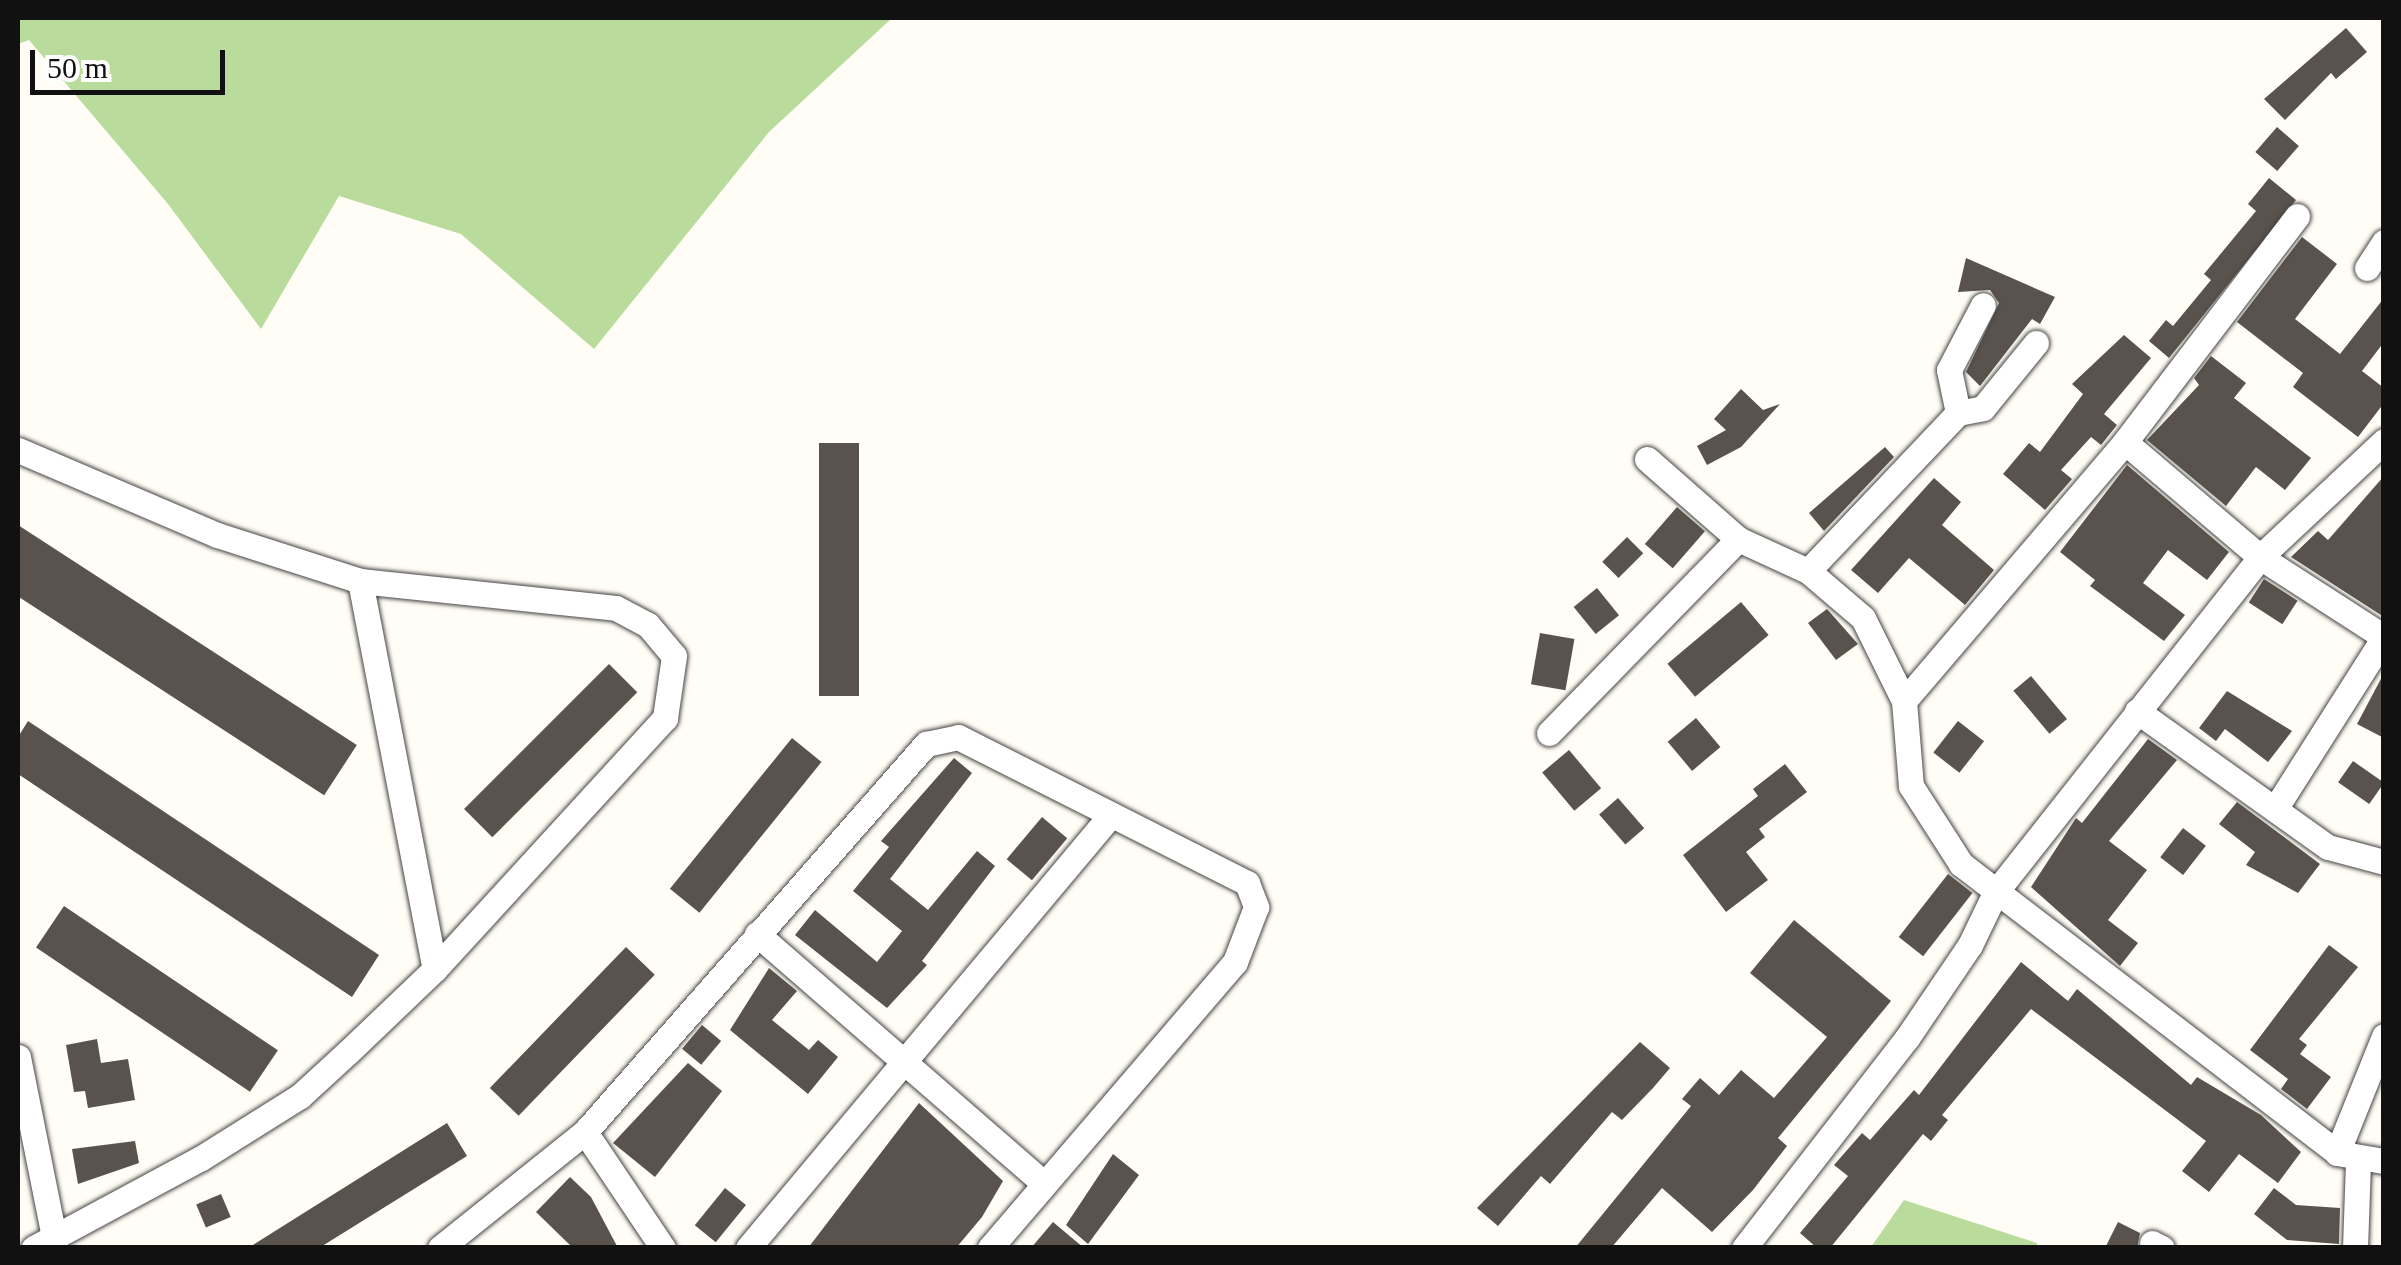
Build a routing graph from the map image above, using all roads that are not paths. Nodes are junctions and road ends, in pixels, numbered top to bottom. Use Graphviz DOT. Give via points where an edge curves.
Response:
graph roads {
  1 [pos="2297,216"];
  2 [pos="2384,242"];
  3 [pos="2367,268"];
  4 [pos="1983,305"];
  5 [pos="2036,344"];
  6 [pos="1958,413"];
  7 [pos="2125,442"];
  8 [pos="2384,442"];
  9 [pos="18,450"];
  10 [pos="1647,459"];
  11 [pos="1738,538"];
  12 [pos="2260,557"];
  13 [pos="1808,571"];
  14 [pos="360,582"];
  15 [pos="2384,637"];
  16 [pos="1904,701"];
  17 [pos="2137,712"];
  18 [pos="1549,732"];
  19 [pos="2275,809"];
  20 [pos="1109,817"];
  21 [pos="2384,862"];
  22 [pos="1995,892"];
  23 [pos="756,934"];
  24 [pos="435,969"];
  25 [pos="2384,1036"];
  26 [pos="18,1057"];
  27 [pos="901,1063"];
  28 [pos="585,1132"];
  29 [pos="2359,1159"];
  30 [pos="1043,1183"];
  31 [pos="45,1245"];
  32 [pos="440,1248"];
  33 [pos="663,1248"];
  34 [pos="748,1248"];
  35 [pos="990,1248"];
  36 [pos="1744,1248"];
  37 [pos="2355,1248"];
  1 -- 7 [label="street"];
  2 -- 3 [label="street"];
  4 -- 6 [label="street" via="1949,370"];
  5 -- 6 [label="street" via="1982,408"];
  6 -- 13 [label="street"];
  7 -- 12 [label="street"];
  7 -- 16 [label="street"];
  8 -- 12 [label="street"];
  9 -- 14 [label="street" via="217,535"];
  10 -- 11 [label="street"];
  11 -- 13 [label="street"];
  11 -- 18 [label="street"];
  12 -- 15 [label="street"];
  12 -- 17 [label="street"];
  13 -- 16 [label="street" via="1863,618"];
  14 -- 24 [label="street"];
  14 -- 24 [label="street" via="616,608 648,625 674,656 664,718"];
  15 -- 19 [label="street"];
  16 -- 22 [label="street" via="1911,786 1961,864"];
  17 -- 19 [label="street"];
  17 -- 22 [label="street"];
  19 -- 21 [label="street" via="2328,847"];
  20 -- 23 [label="street" via="958,737 926,744"];
  20 -- 27 [label="street"];
  20 -- 30 [label="street" via="1247,883 1256,907 1235,962"];
  22 -- 29 [label="street"];
  22 -- 36 [label="street" via="1970,945 1906,1038"];
  23 -- 27 [label="street"];
  23 -- 28 [label="street"];
  24 -- 31 [label="street" via="300,1096"];
  25 -- 29 [label="street"];
  26 -- 31 [label="street"];
  27 -- 30 [label="street"];
  27 -- 34 [label="street"];
  28 -- 32 [label="street"];
  28 -- 33 [label="street"];
  29 -- 37 [label="street"];
  30 -- 35 [label="street"];
}
